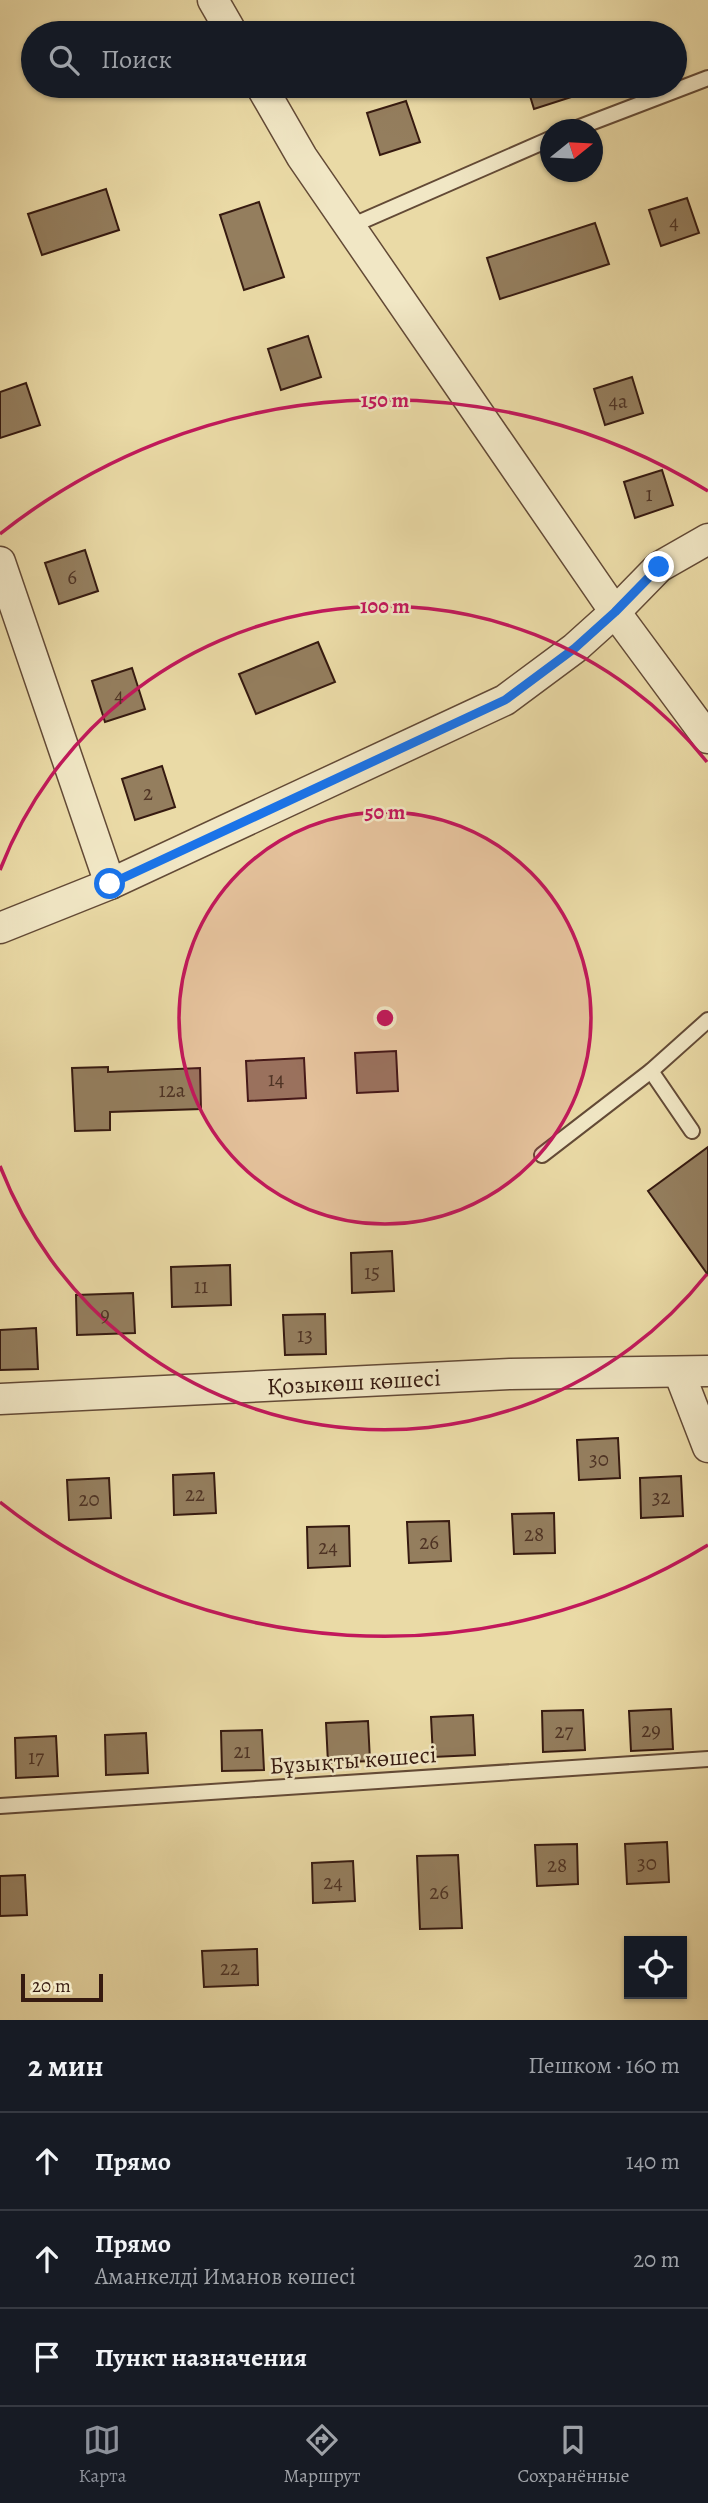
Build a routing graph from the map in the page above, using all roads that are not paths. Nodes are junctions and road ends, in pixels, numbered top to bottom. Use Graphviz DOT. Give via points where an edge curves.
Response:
graph roads {
  1 [pos="213,0"];
  2 [pos="225,21"];
  3 [pos="708,78"];
  4 [pos="687,86"];
  5 [pos="268,98"];
  6 [pos="656,98"];
  7 [pos="601,119"];
  8 [pos="540,144"];
  9 [pos="351,226"];
  10 [pos="708,539"];
  11 [pos="0,562"];
  12 [pos="615,612"];
  13 [pos="708,738"];
  14 [pos="110,884"];
  15 [pos="0,928"];
  16 [pos="708,1020"];
  17 [pos="651,1071"];
  18 [pos="692,1131"];
  19 [pos="542,1155"];
  20 [pos="708,1371"];
  21 [pos="679,1372"];
  22 [pos="0,1399"];
  23 [pos="708,1447"];
  24 [pos="708,1759"];
  25 [pos="0,1806"];
  1 -- 2 [label="street"];
  3 -- 4 [label="lane"];
  5 -- 9 [label="street" via="302,157"];
  6 -- 7 [label="lane"];
  8 -- 9 [label="lane"];
  9 -- 12 [label="street"];
  10 -- 12 [label="street" via="659,567"];
  11 -- 14 [label="street"];
  12 -- 13 [label="street"];
  12 -- 14 [label="street" via="505,700"];
  14 -- 15 [label="street"];
  16 -- 17 [label="lane"];
  17 -- 18 [label="lane"];
  17 -- 19 [label="lane"];
  20 -- 21 [label="street, Қозыкөш көшесі"];
  21 -- 22 [label="street, Қозыкөш көшесі" via="496,1375"];
  21 -- 23 [label="street"];
  24 -- 25 [label="lane, Бұзықты көшесі"];
}
